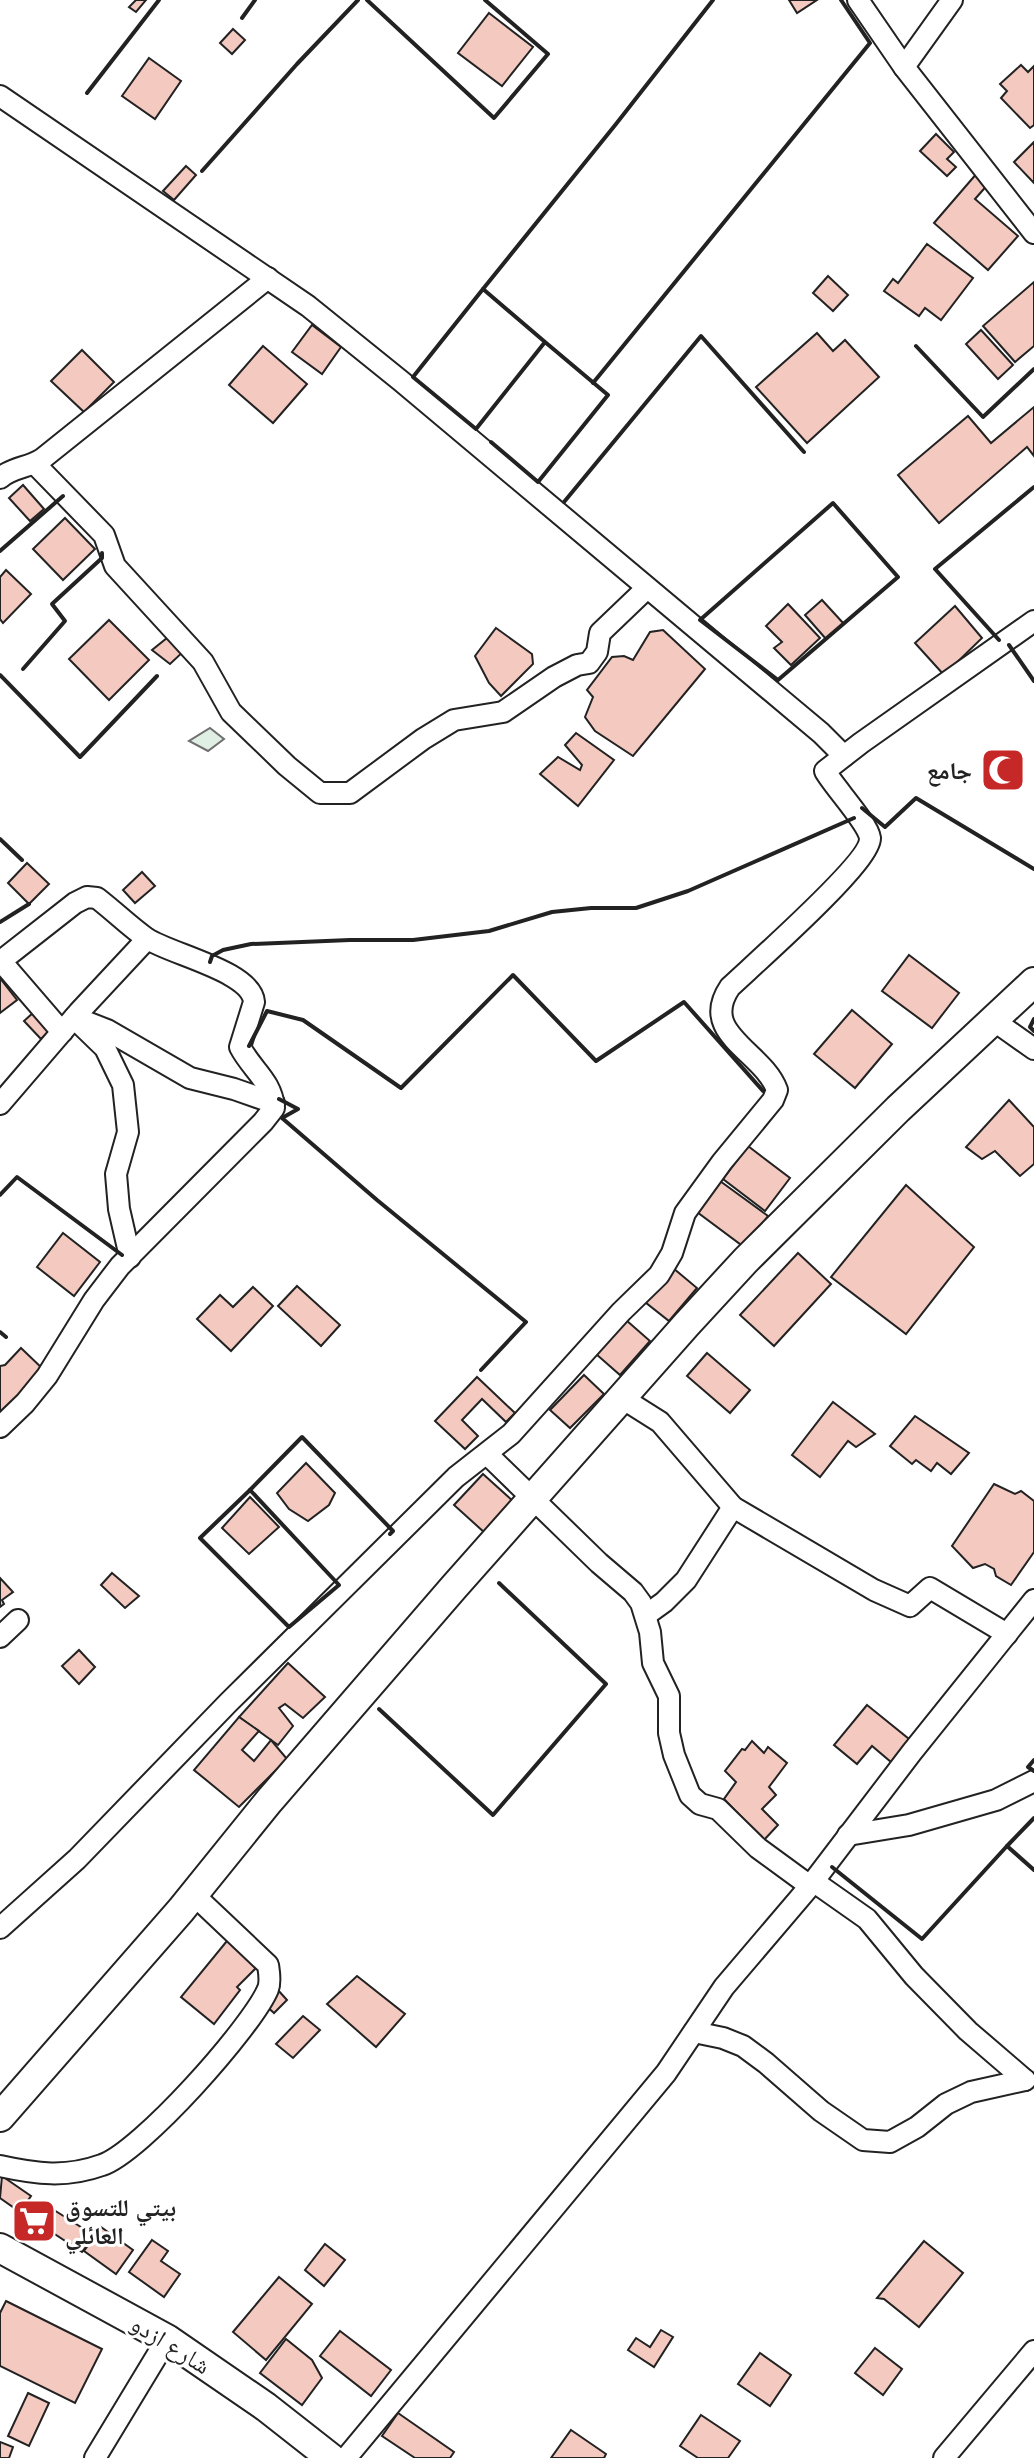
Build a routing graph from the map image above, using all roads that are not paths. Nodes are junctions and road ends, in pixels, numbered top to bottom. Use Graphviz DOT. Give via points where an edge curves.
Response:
graph roads {
  1 [pos="858,0"];
  2 [pos="952,0"];
  3 [pos="904,67"];
  4 [pos="0,96"];
  5 [pos="1034,233"];
  6 [pos="268,278"];
  7 [pos="35,464"];
  8 [pos="0,478"];
  9 [pos="647,588"];
  10 [pos="1034,621"];
  11 [pos="844,756"];
  12 [pos="147,939"];
  13 [pos="1,960"];
  14 [pos="1034,982"];
  15 [pos="993,1020"];
  16 [pos="68,1025"];
  17 [pos="1034,1049"];
  18 [pos="274,1103"];
  19 [pos="0,1104"];
  20 [pos="130,1257"];
  21 [pos="622,1398"];
  22 [pos="0,1427"];
  23 [pos="487,1454"];
  24 [pos="533,1498"];
  25 [pos="733,1507"];
  26 [pos="1034,1600"];
  27 [pos="646,1615"];
  28 [pos="18,1620"];
  29 [pos="1007,1634"];
  30 [pos="0,1637"];
  31 [pos="1034,1781"];
  32 [pos="848,1835"];
  33 [pos="811,1883"];
  34 [pos="193,1894"];
  35 [pos="0,1928"];
  36 [pos="694,2032"];
  37 [pos="0,2117"];
  38 [pos="0,2166"];
  39 [pos="0,2248"];
  40 [pos="167,2339"];
  41 [pos="1033,2354"];
  42 [pos="95,2458"];
  43 [pos="331,2458"];
  44 [pos="346,2458"];
  45 [pos="944,2458"];
  1 -- 3 [label="street"];
  2 -- 3 [label="street"];
  3 -- 5 [label="street"];
  4 -- 6 [label="street"];
  6 -- 7 [label="street"];
  6 -- 9 [label="street" via="401,381"];
  7 -- 8 [label="street"];
  7 -- 9 [label="street" via="104,535 115,566 203,662 231,712 320,793 350,793 454,720 503,712 554,677 589,663 600,633"];
  9 -- 11 [label="street"];
  10 -- 11 [label="street"];
  11 -- 23 [label="street" via="825,771 866,828 870,840 865,852 720,1001 724,1026 773,1077 773,1100 692,1202 659,1275"];
  12 -- 13 [label="street" via="97,898 87,897"];
  12 -- 16 [label="street"];
  12 -- 18 [label="street" via="249,987 254,1002 240,1047 264,1078"];
  13 -- 16 [label="street"];
  14 -- 15 [label="street"];
  15 -- 17 [label="street"];
  15 -- 21 [label="street" via="746,1260"];
  16 -- 18 [label="street" via="107,1030 190,1078"];
  16 -- 19 [label="street"];
  16 -- 20 [label="street" via="105,1048 123,1085 128,1132 116,1174"];
  18 -- 20 [label="street" via="263,1122"];
  20 -- 22 [label="street" via="94,1300 47,1376"];
  21 -- 24 [label="street"];
  21 -- 25 [label="street" via="660,1422"];
  23 -- 24 [label="street"];
  23 -- 35 [label="street" via="456,1477 77,1859"];
  24 -- 27 [label="street" via="633,1592"];
  24 -- 34 [label="street"];
  25 -- 27 [label="street" via="686,1580"];
  25 -- 29 [label="street" via="874,1590 910,1606 930,1588"];
  26 -- 29 [label="street"];
  27 -- 33 [label="street" via="653,1663 669,1696 674,1755 690,1795 718,1809 758,1848"];
  28 -- 30 [label="street"];
  29 -- 32 [label="street"];
  31 -- 32 [label="street" via="996,1800 909,1825"];
  32 -- 33 [label="street"];
  33 -- 36 [label="street" via="724,1987"];
  33 -- 36 [label="street" via="867,1919 914,1976 1025,2080 971,2092 890,2142 863,2140 743,2046"];
  34 -- 37 [label="street"];
  34 -- 38 [label="street" via="268,1965 270,1985 255,2013 166,2116 105,2164 68,2175"];
  36 -- 44 [label="street" via="666,2073"];
  39 -- 40 [label="street, شارع ازدو"];
  40 -- 42 [label="street"];
  40 -- 43 [label="street, شارع ازدو"];
  41 -- 45 [label="street"];
}
